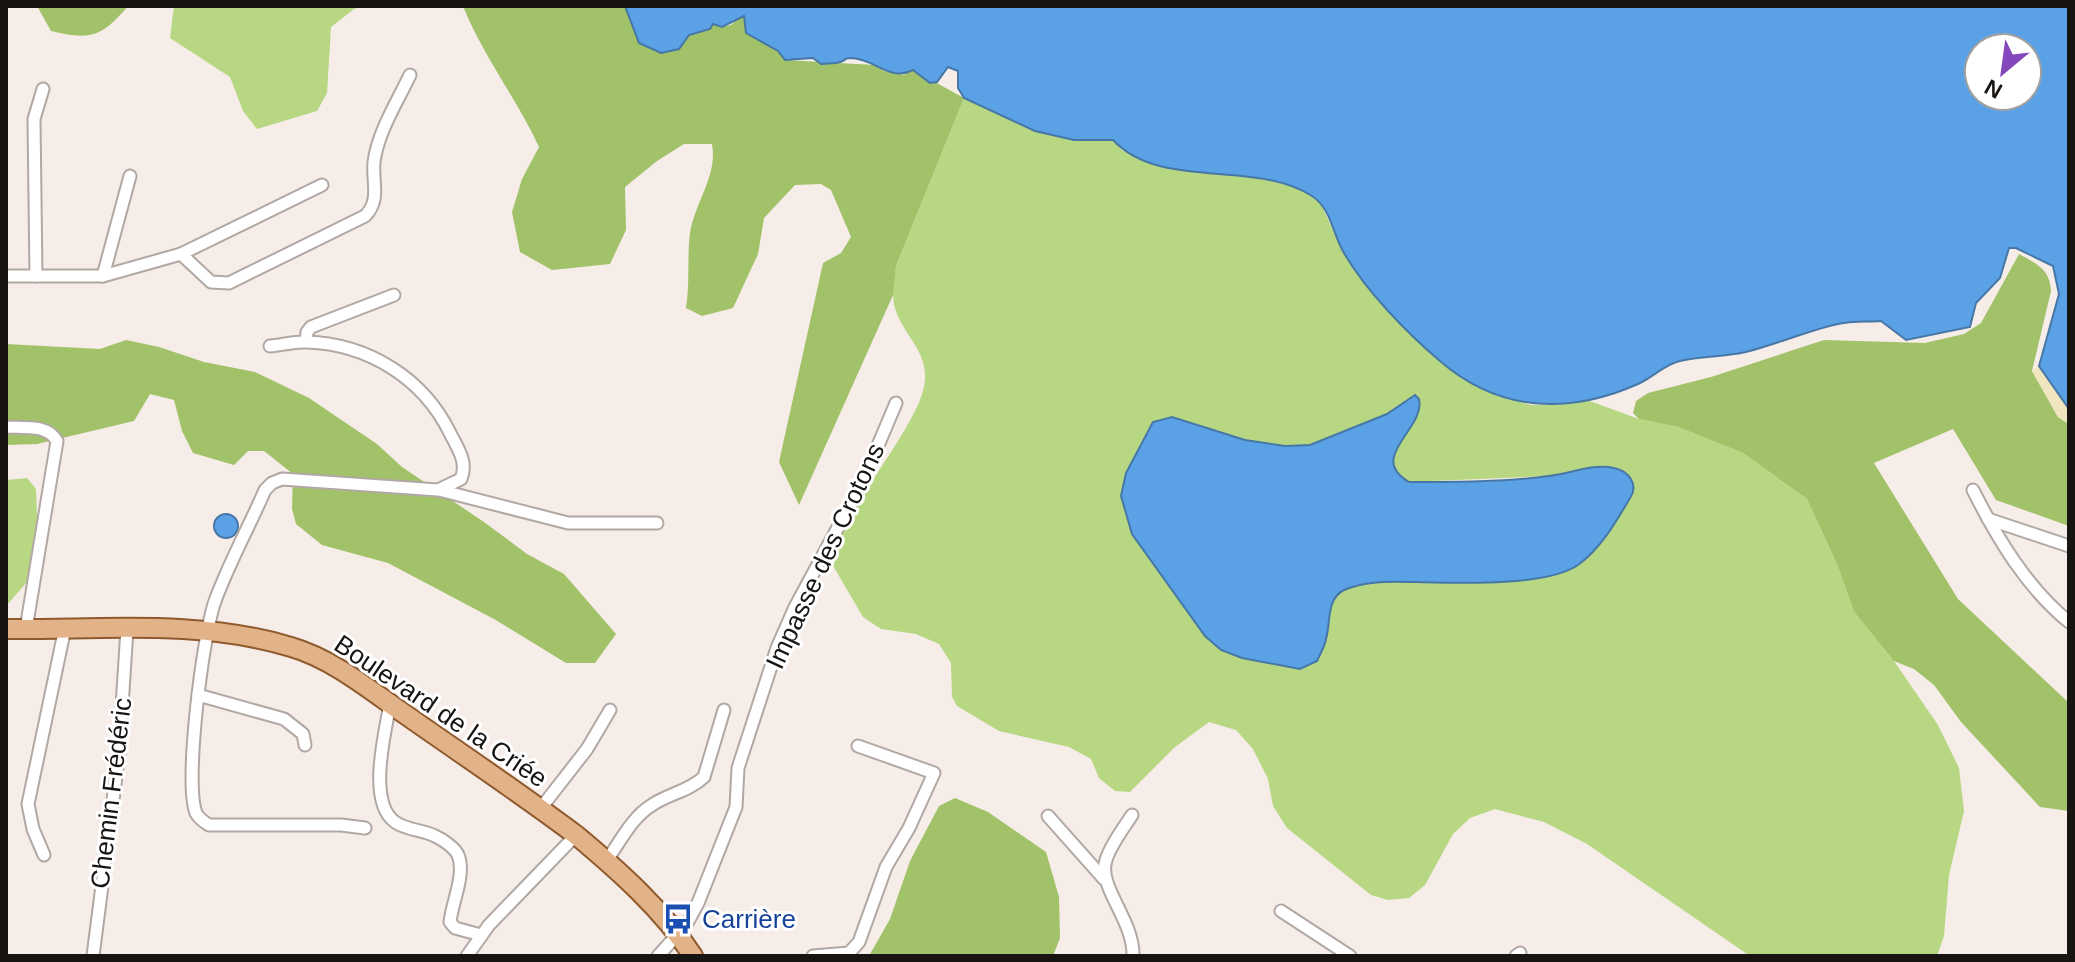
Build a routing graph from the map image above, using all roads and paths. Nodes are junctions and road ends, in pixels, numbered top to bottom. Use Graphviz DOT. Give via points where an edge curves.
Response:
graph roads {
  1 [pos="410,75"];
  2 [pos="43,89"];
  3 [pos="130,176"];
  4 [pos="322,185"];
  5 [pos="181,254"];
  6 [pos="6,276"];
  7 [pos="36,276"];
  8 [pos="103,276"];
  9 [pos="394,295"];
  10 [pos="306,341"];
  11 [pos="270,346"];
  12 [pos="896,403"];
  13 [pos="6,427"];
  14 [pos="438,490"];
  15 [pos="1973,490"];
  16 [pos="1988,519"];
  17 [pos="657,523"];
  18 [pos="2069,546"];
  19 [pos="2069,622"];
  20 [pos="65,628"];
  21 [pos="6,629"];
  22 [pos="26,629"];
  23 [pos="127,629"];
  24 [pos="206,631"];
  25 [pos="198,695"];
  26 [pos="390,704"];
  27 [pos="610,710"];
  28 [pos="724,710"];
  29 [pos="305,745"];
  30 [pos="858,746"];
  31 [pos="541,808"];
  32 [pos="1132,815"];
  33 [pos="1048,816"];
  34 [pos="365,828"];
  35 [pos="576,835"];
  36 [pos="44,855"];
  37 [pos="607,860"];
  38 [pos="1104,879"];
  39 [pos="1281,911"];
  40 [pos="678,933"];
  41 [pos="481,935"];
  42 [pos="93,956"];
  43 [pos="467,956"];
  44 [pos="658,956"];
  45 [pos="693,956"];
  46 [pos="813,956"];
  47 [pos="1133,956"];
  48 [pos="1350,956"];
  1 -- 5 [label="street" via="377,148 376,200 365,216 229,283 211,282"];
  2 -- 7 [label="street" via="34,119"];
  3 -- 8 [label="street"];
  4 -- 5 [label="street"];
  5 -- 8 [label="street"];
  6 -- 7 [label="street"];
  7 -- 8 [label="street"];
  9 -- 10 [label="street" via="311,327"];
  10 -- 11 [label="street"];
  10 -- 14 [label="street" via="379,359 437,409 465,470 461,479"];
  12 -- 40 [label="street, Impasse des Crotons" via="863,481 777,648 738,768 736,807 698,903"];
  13 -- 22 [label="street" via="44,429 57,441"];
  14 -- 17 [label="street" via="568,523"];
  14 -- 24 [label="street" via="282,479 272,483"];
  15 -- 16 [label="street"];
  16 -- 18 [label="street"];
  16 -- 19 [label="street" via="2043,600"];
  20 -- 22 [label="main road, Boulevard de la Criée"];
  20 -- 23 [label="main road, Boulevard de la Criée"];
  20 -- 36 [label="street" via="28,804"];
  21 -- 22 [label="main road, Boulevard de la Criée"];
  23 -- 24 [label="main road, Boulevard de la Criée"];
  23 -- 42 [label="street, Chemin Frédéric" via="119,753"];
  24 -- 25 [label="street"];
  24 -- 26 [label="main road, Boulevard de la Criée" via="295,648"];
  25 -- 29 [label="street" via="284,719 303,734"];
  25 -- 34 [label="street" via="192,779 200,819 209,825"];
  26 -- 31 [label="main road, Boulevard de la Criée"];
  26 -- 41 [label="street" via="380,772 382,804 398,825 442,839 458,854 450,922"];
  27 -- 31 [label="street"];
  28 -- 37 [label="street" via="704,777 639,815"];
  30 -- 46 [label="street" via="934,773 886,867 859,942 849,953"];
  31 -- 35 [label="main road, Boulevard de la Criée"];
  32 -- 38 [label="street" via="1107,857"];
  33 -- 38 [label="street"];
  35 -- 37 [label="main road, Boulevard de la Criée"];
  35 -- 41 [label="street"];
  37 -- 40 [label="main road, Boulevard de la Criée"];
  38 -- 47 [label="street" via="1128,926"];
  39 -- 48 [label="street"];
  40 -- 44 [label="street, Impasse des Crotons"];
  40 -- 45 [label="main road, Boulevard de la Criée"];
  41 -- 43 [label="street"];
}
